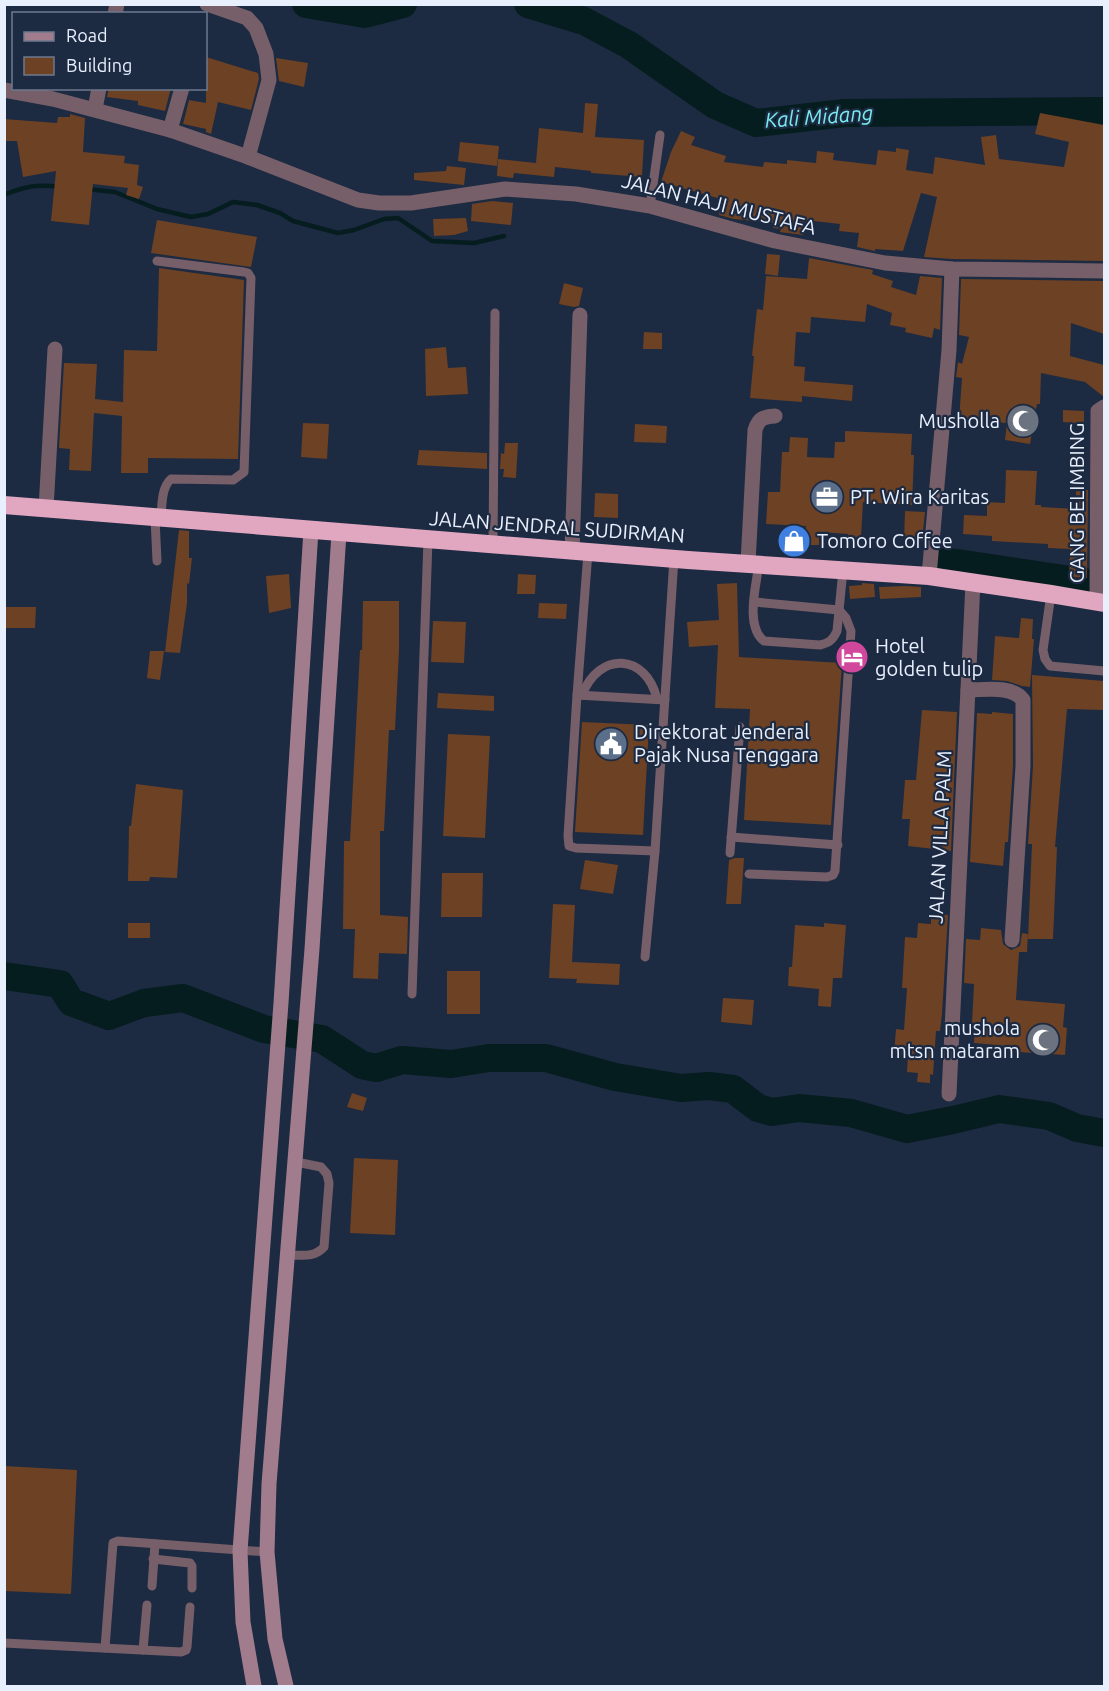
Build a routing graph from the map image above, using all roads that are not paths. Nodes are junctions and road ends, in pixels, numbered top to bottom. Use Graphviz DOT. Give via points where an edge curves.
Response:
graph roads {
  1 [pos="206,4"];
  2 [pos="4,90"];
  3 [pos="99,90"];
  4 [pos="181,90"];
  5 [pos="95,109"];
  6 [pos="170,130"];
  7 [pos="660,135"];
  8 [pos="248,157"];
  9 [pos="650,206"];
  10 [pos="158,261"];
  11 [pos="952,269"];
  12 [pos="1104,271"];
  13 [pos="495,313"];
  14 [pos="580,315"];
  15 [pos="55,349"];
  16 [pos="1104,406"];
  17 [pos="776,416"];
  18 [pos="4,505"];
  19 [pos="46,509"];
  20 [pos="158,518"];
  21 [pos="311,530"];
  22 [pos="339,533"];
  23 [pos="428,540"];
  24 [pos="493,544"];
  25 [pos="580,551"];
  26 [pos="674,558"];
  27 [pos="157,561"];
  28 [pos="753,564"];
  29 [pos="843,570"];
  30 [pos="929,576"];
  31 [pos="973,582"];
  32 [pos="1051,594"];
  33 [pos="755,602"];
  34 [pos="1101,603"];
  35 [pos="839,610"];
  36 [pos="1104,671"];
  37 [pos="968,690"];
  38 [pos="580,695"];
  39 [pos="661,700"];
  40 [pos="740,727"];
  41 [pos="731,837"];
  42 [pos="838,845"];
  43 [pos="655,850"];
  44 [pos="730,853"];
  45 [pos="749,874"];
  46 [pos="1012,940"];
  47 [pos="645,957"];
  48 [pos="412,994"];
  49 [pos="949,1094"];
  50 [pos="296,1162"];
  51 [pos="289,1255"];
  52 [pos="154,1544"];
  53 [pos="240,1551"];
  54 [pos="267,1552"];
  55 [pos="153,1559"];
  56 [pos="152,1586"];
  57 [pos="192,1588"];
  58 [pos="147,1605"];
  59 [pos="190,1607"];
  60 [pos="4,1643"];
  61 [pos="105,1648"];
  62 [pos="143,1650"];
  63 [pos="254,1686"];
  64 [pos="286,1686"];
  1 -- 8 [label="street" via="247,18 256,28 266,54 269,80"];
  2 -- 5 [label="street, JALAN HAJI MUSTAFA"];
  3 -- 5 [label="street"];
  4 -- 6 [label="street"];
  5 -- 6 [label="street, JALAN HAJI MUSTAFA"];
  6 -- 8 [label="street, JALAN HAJI MUSTAFA"];
  7 -- 9 [label="lane"];
  8 -- 9 [label="street, JALAN HAJI MUSTAFA" via="347,196 379,203 411,203 505,189 576,194"];
  9 -- 11 [label="street, JALAN HAJI MUSTAFA" via="844,256"];
  10 -- 20 [label="lane" via="244,272 251,278 244,472 233,480 171,479 166,483"];
  11 -- 12 [label="street, JALAN HAJI MUSTAFA"];
  11 -- 30 [label="street"];
  13 -- 24 [label="lane"];
  14 -- 25 [label="street"];
  15 -- 19 [label="street"];
  16 -- 34 [label="street, GANG BELIMBING" via="1098,411"];
  17 -- 28 [label="street" via="763,417 755,430"];
  18 -- 19 [label="highway, JALAN JENDRAL SUDIRMAN"];
  19 -- 20 [label="highway, JALAN JENDRAL SUDIRMAN"];
  20 -- 21 [label="highway, JALAN JENDRAL SUDIRMAN"];
  20 -- 27 [label="lane"];
  21 -- 22 [label="highway, JALAN JENDRAL SUDIRMAN"];
  21 -- 53 [label="main road" via="277,1066"];
  22 -- 23 [label="highway, JALAN JENDRAL SUDIRMAN"];
  22 -- 50 [label="main road"];
  23 -- 24 [label="highway, JALAN JENDRAL SUDIRMAN"];
  23 -- 48 [label="lane"];
  24 -- 25 [label="highway, JALAN JENDRAL SUDIRMAN"];
  25 -- 26 [label="highway, JALAN JENDRAL SUDIRMAN"];
  25 -- 38 [label="lane"];
  26 -- 28 [label="highway, JALAN JENDRAL SUDIRMAN"];
  26 -- 39 [label="lane"];
  28 -- 29 [label="highway, JALAN JENDRAL SUDIRMAN"];
  28 -- 33 [label="lane"];
  29 -- 30 [label="highway, JALAN JENDRAL SUDIRMAN"];
  29 -- 35 [label="lane"];
  30 -- 31 [label="highway, JALAN JENDRAL SUDIRMAN"];
  31 -- 32 [label="highway, JALAN JENDRAL SUDIRMAN"];
  31 -- 37 [label="street, JALAN VILLA PALM"];
  32 -- 34 [label="highway, JALAN JENDRAL SUDIRMAN"];
  32 -- 36 [label="lane" via="1045,659 1050,666"];
  33 -- 35 [label="lane"];
  33 -- 35 [label="lane" via="754,628 764,641 828,643 837,631"];
  35 -- 42 [label="lane" via="850,631"];
  37 -- 46 [label="street" via="1011,691 1023,700 1023,766"];
  37 -- 49 [label="street, JALAN VILLA PALM"];
  38 -- 39 [label="lane"];
  38 -- 39 [label="lane" via="599,669 614,664 630,665 644,672"];
  38 -- 43 [label="lane" via="569,846"];
  39 -- 43 [label="lane"];
  40 -- 41 [label="lane"];
  41 -- 42 [label="lane"];
  41 -- 44 [label="lane"];
  42 -- 45 [label="lane" via="833,875 827,877"];
  43 -- 47 [label="lane"];
  50 -- 51 [label="main road"];
  50 -- 51 [label="lane" via="321,1167 329,1183 324,1247 310,1256"];
  51 -- 54 [label="main road" via="269,1484"];
  52 -- 53 [label="lane"];
  52 -- 55 [label="lane"];
  52 -- 61 [label="lane" via="113,1544"];
  53 -- 54 [label="lane"];
  53 -- 63 [label="main road" via="243,1622"];
  54 -- 64 [label="main road" via="275,1640"];
  55 -- 56 [label="lane"];
  55 -- 57 [label="lane" via="190,1563"];
  58 -- 62 [label="lane"];
  59 -- 62 [label="lane" via="186,1650"];
  60 -- 61 [label="lane"];
  61 -- 62 [label="lane"];
}
